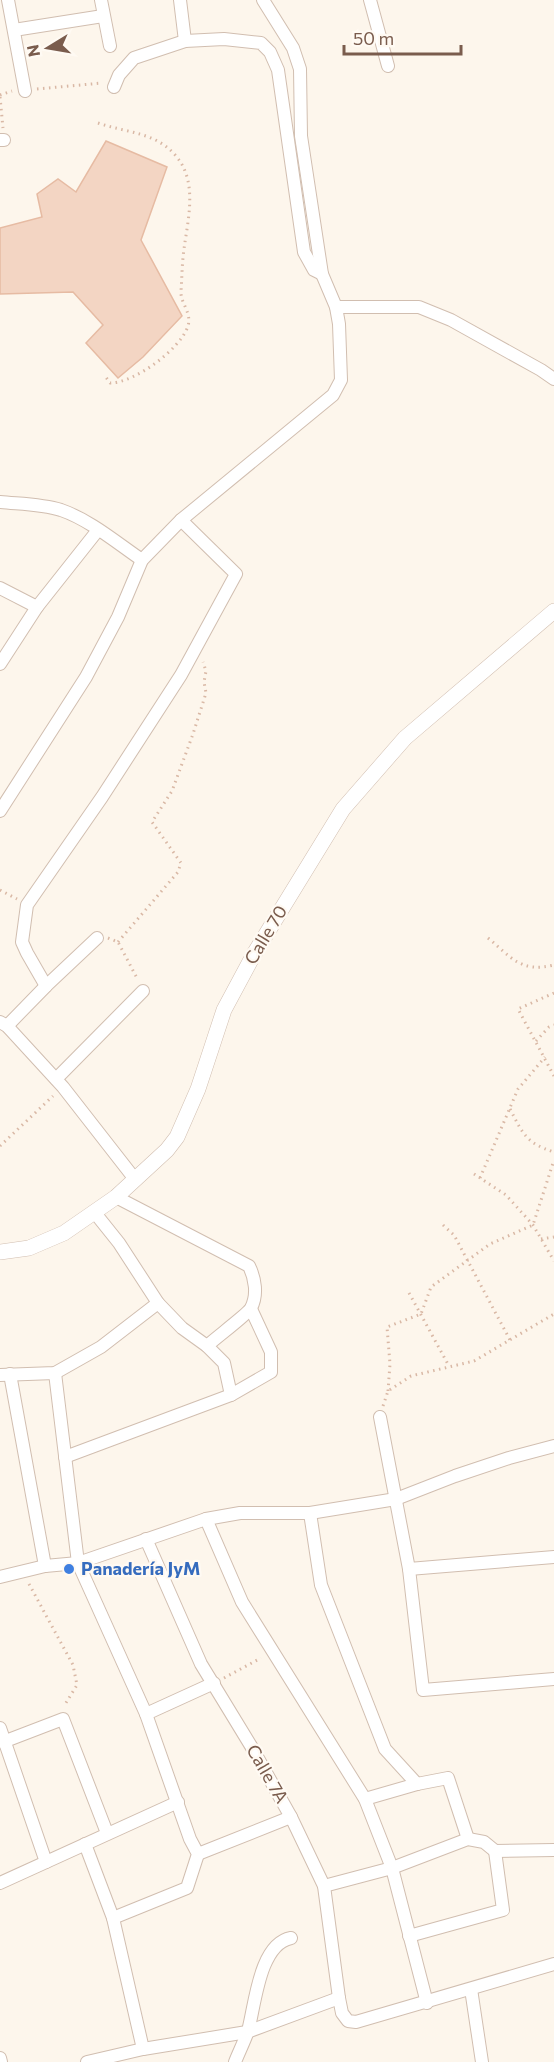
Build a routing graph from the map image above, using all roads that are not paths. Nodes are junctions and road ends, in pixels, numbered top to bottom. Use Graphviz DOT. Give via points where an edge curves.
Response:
graph roads {
  1 [pos="8,0"];
  2 [pos="101,0"];
  3 [pos="180,0"];
  4 [pos="262,0"];
  5 [pos="370,0"];
  6 [pos="104,16"];
  7 [pos="14,30"];
  8 [pos="186,41"];
  9 [pos="110,46"];
  10 [pos="388,66"];
  11 [pos="110,85"];
  12 [pos="25,91"];
  13 [pos="322,274"];
  14 [pos="336,307"];
  15 [pos="554,379"];
  16 [pos="0,502"];
  17 [pos="181,520"];
  18 [pos="98,530"];
  19 [pos="142,560"];
  20 [pos="0,588"];
  21 [pos="37,607"];
  22 [pos="554,611"];
  23 [pos="0,664"];
  24 [pos="0,811"];
  25 [pos="97,938"];
  26 [pos="46,986"];
  27 [pos="143,991"];
  28 [pos="4,1024"];
  29 [pos="59,1083"];
  30 [pos="134,1178"];
  31 [pos="116,1197"];
  32 [pos="95,1213"];
  33 [pos="0,1252"];
  34 [pos="158,1303"];
  35 [pos="250,1309"];
  36 [pos="207,1346"];
  37 [pos="55,1373"];
  38 [pos="5,1374"];
  39 [pos="231,1395"];
  40 [pos="380,1417"];
  41 [pos="554,1446"];
  42 [pos="65,1457"];
  43 [pos="396,1499"];
  44 [pos="310,1513"];
  45 [pos="206,1519"];
  46 [pos="146,1539"];
  47 [pos="554,1557"];
  48 [pos="78,1563"];
  49 [pos="45,1566"];
  50 [pos="409,1569"];
  51 [pos="0,1577"];
  52 [pos="554,1679"];
  53 [pos="214,1683"];
  54 [pos="146,1714"];
  55 [pos="0,1728"];
  56 [pos="3,1742"];
  57 [pos="417,1784"];
  58 [pos="365,1799"];
  59 [pos="178,1802"];
  60 [pos="291,1816"];
  61 [pos="107,1833"];
  62 [pos="468,1839"];
  63 [pos="85,1844"];
  64 [pos="554,1850"];
  65 [pos="495,1851"];
  66 [pos="198,1854"];
  67 [pos="46,1862"];
  68 [pos="392,1868"];
  69 [pos="0,1882"];
  70 [pos="324,1886"];
  71 [pos="113,1918"];
  72 [pos="409,1936"];
  73 [pos="291,1938"];
  74 [pos="554,1964"];
  75 [pos="471,1989"];
  76 [pos="339,1998"];
  77 [pos="427,2003"];
  78 [pos="247,2032"];
  79 [pos="143,2049"];
  80 [pos="87,2062"];
  81 [pos="235,2062"];
  82 [pos="482,2062"];
  1 -- 7 [label="street"];
  2 -- 6 [label="street"];
  3 -- 8 [label="street"];
  4 -- 13 [label="street" via="293,48 300,69 301,136"];
  5 -- 10 [label="street"];
  6 -- 7 [label="street"];
  6 -- 9 [label="street"];
  7 -- 12 [label="street"];
  8 -- 11 [label="street" via="134,58"];
  8 -- 13 [label="street" via="242,40 261,43 270,52 278,70 304,252 314,270"];
  13 -- 14 [label="street"];
  14 -- 15 [label="street" via="419,307 452,320"];
  14 -- 17 [label="street" via="341,380 333,395"];
  16 -- 18 [label="street" via="63,511"];
  17 -- 19 [label="street"];
  17 -- 26 [label="street" via="236,574 191,655 102,797 27,906 22,942"];
  18 -- 19 [label="street"];
  18 -- 21 [label="street"];
  19 -- 24 [label="street" via="86,677"];
  20 -- 21 [label="street"];
  21 -- 23 [label="street"];
  22 -- 30 [label="street, Calle 70" via="405,738 343,809 224,1010 198,1089 177,1137"];
  25 -- 26 [label="street"];
  26 -- 28 [label="street"];
  27 -- 29 [label="street"];
  28 -- 29 [label="street"];
  29 -- 30 [label="street"];
  30 -- 31 [label="street, Calle 70"];
  31 -- 32 [label="street, Calle 70"];
  31 -- 35 [label="street" via="249,1266 254,1278"];
  32 -- 33 [label="street, Calle 70" via="43,1243"];
  32 -- 34 [label="street"];
  34 -- 36 [label="street"];
  34 -- 37 [label="street" via="101,1347"];
  35 -- 36 [label="street"];
  35 -- 39 [label="street" via="271,1352 271,1372"];
  36 -- 39 [label="street" via="224,1363"];
  37 -- 38 [label="street"];
  37 -- 42 [label="street"];
  38 -- 49 [label="street"];
  39 -- 42 [label="street"];
  40 -- 43 [label="street"];
  41 -- 43 [label="street" via="466,1472"];
  42 -- 48 [label="street"];
  43 -- 44 [label="street"];
  43 -- 50 [label="street"];
  44 -- 45 [label="street" via="240,1513"];
  44 -- 57 [label="street" via="321,1585 385,1749"];
  45 -- 46 [label="street"];
  45 -- 58 [label="street" via="242,1602"];
  46 -- 48 [label="street"];
  46 -- 53 [label="street, Calle 7A" via="201,1664"];
  47 -- 50 [label="street"];
  48 -- 49 [label="street"];
  48 -- 54 [label="street"];
  49 -- 51 [label="street"];
  50 -- 52 [label="street" via="423,1690"];
  53 -- 54 [label="street"];
  53 -- 60 [label="street, Calle 7A"];
  54 -- 59 [label="street"];
  55 -- 56 [label="street"];
  56 -- 61 [label="street" via="63,1719"];
  56 -- 67 [label="street"];
  57 -- 58 [label="street"];
  57 -- 62 [label="street" via="448,1778"];
  58 -- 68 [label="street"];
  59 -- 61 [label="street"];
  59 -- 66 [label="street"];
  60 -- 66 [label="street"];
  60 -- 70 [label="street, Calle 7A"];
  61 -- 63 [label="street"];
  62 -- 65 [label="street" via="484,1842"];
  62 -- 68 [label="street"];
  63 -- 67 [label="street"];
  63 -- 71 [label="street"];
  64 -- 65 [label="street"];
  65 -- 72 [label="street" via="503,1910"];
  66 -- 71 [label="street" via="187,1888"];
  67 -- 69 [label="street"];
  68 -- 70 [label="street"];
  68 -- 72 [label="street"];
  70 -- 76 [label="street, Calle 7A"];
  71 -- 79 [label="street"];
  72 -- 77 [label="street"];
  73 -- 78 [label="street" via="275,1947 259,1978"];
  74 -- 75 [label="street"];
  75 -- 77 [label="street"];
  75 -- 82 [label="street"];
  76 -- 77 [label="street, Calle 7A" via="342,2013 348,2021 356,2022"];
  76 -- 78 [label="street"];
  78 -- 79 [label="street"];
  78 -- 81 [label="street"];
  79 -- 80 [label="street"];
}
